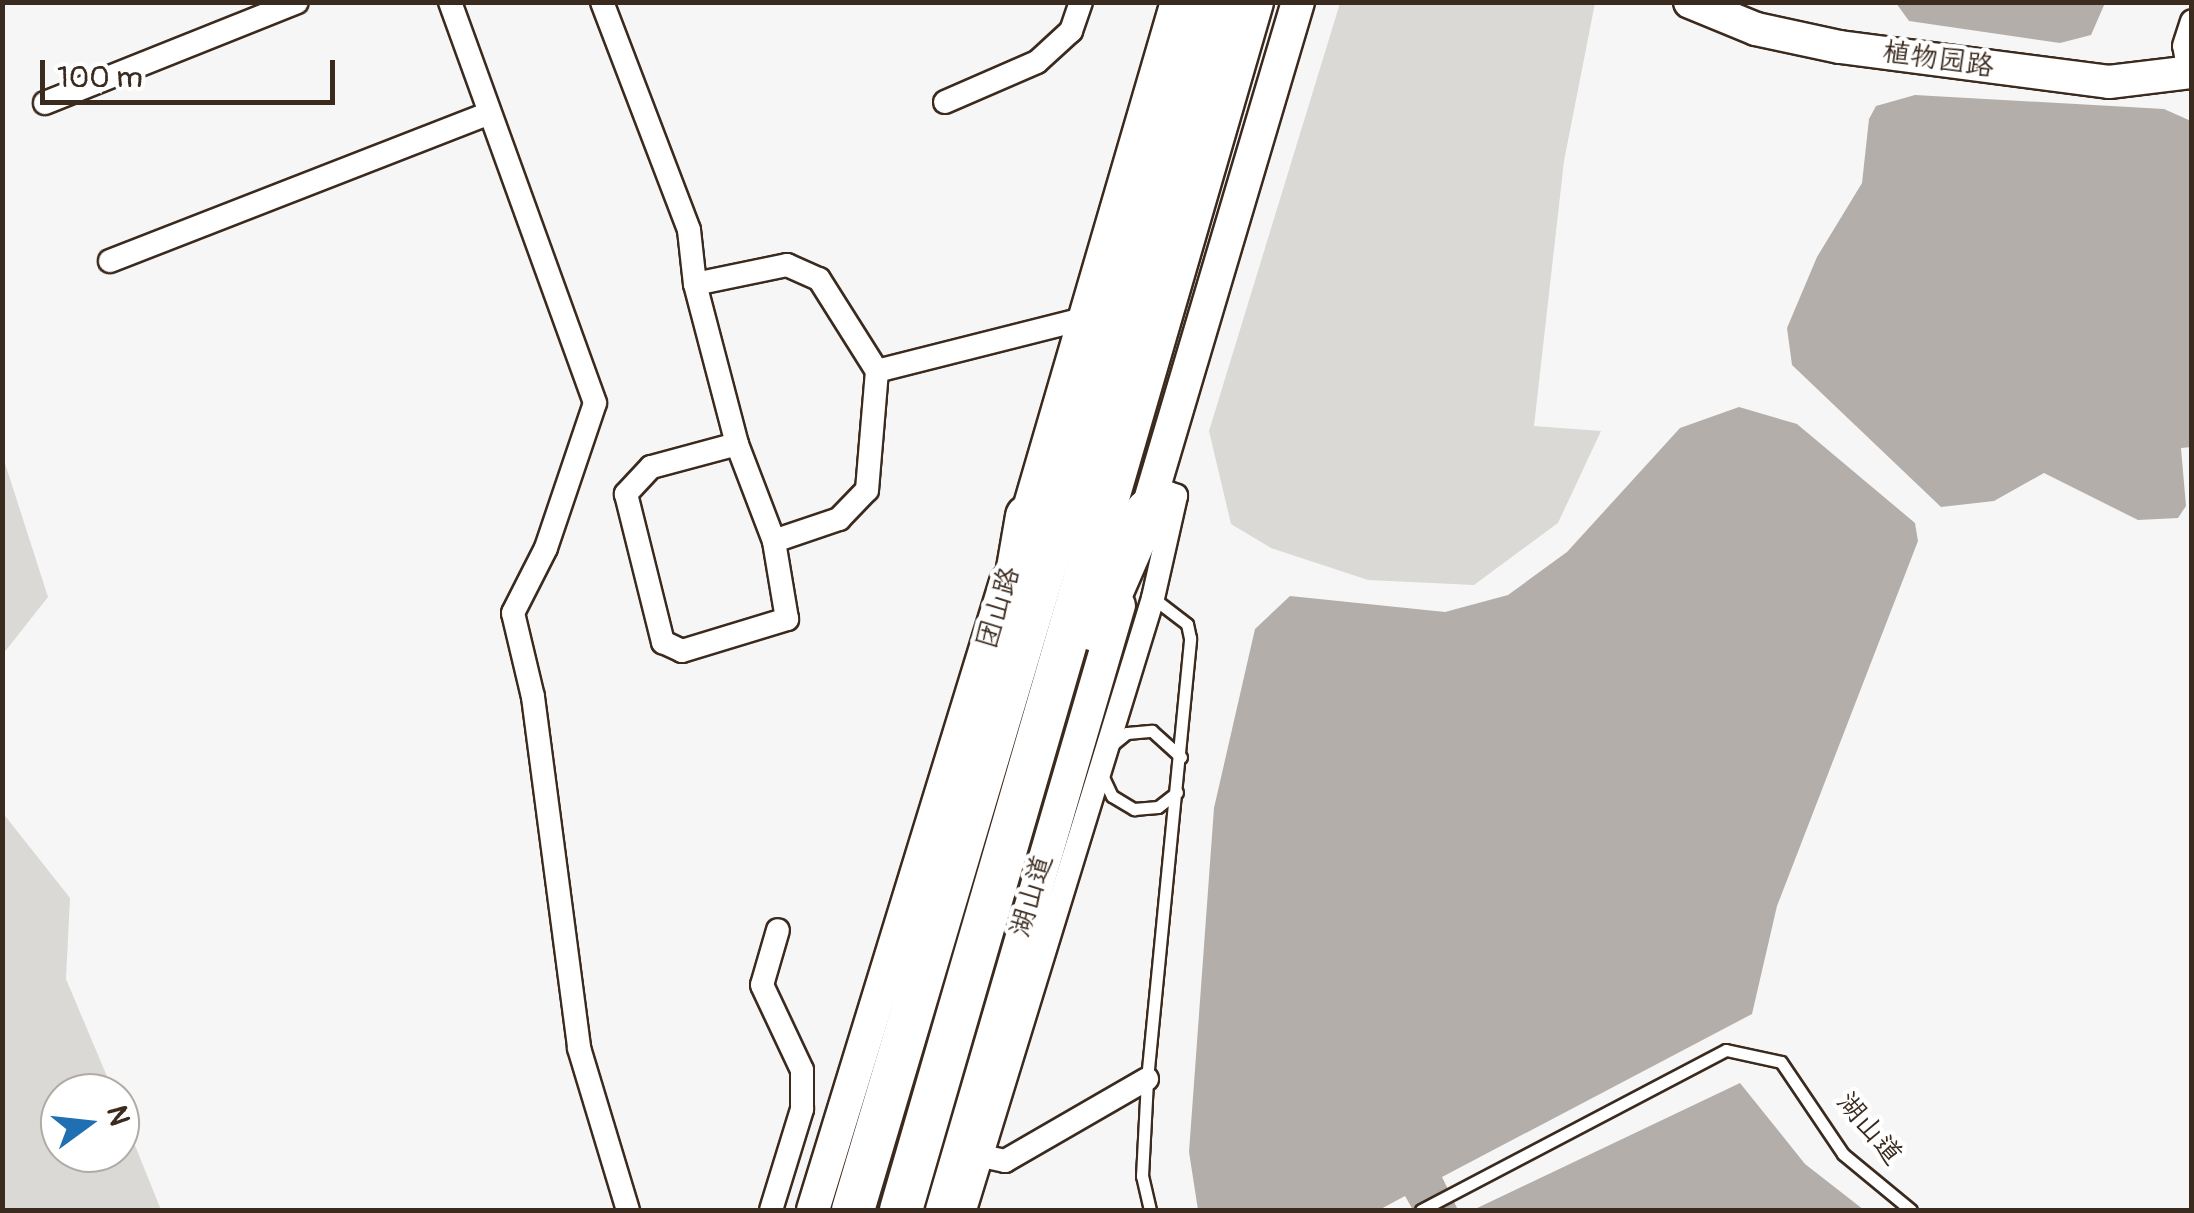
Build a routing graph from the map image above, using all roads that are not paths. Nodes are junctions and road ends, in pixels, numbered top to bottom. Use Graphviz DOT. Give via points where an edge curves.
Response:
graph roads {
  1 [pos="297,2"];
  2 [pos="450,2"];
  3 [pos="602,2"];
  4 [pos="1080,2"];
  5 [pos="1177,2"];
  6 [pos="1213,2"];
  7 [pos="1252,2"];
  8 [pos="1298,2"];
  9 [pos="1690,2"];
  10 [pos="2192,21"];
  11 [pos="2190,72"];
  12 [pos="945,102"];
  13 [pos="45,103"];
  14 [pos="489,113"];
  15 [pos="110,261"];
  16 [pos="695,284"];
  17 [pos="1087,318"];
  18 [pos="877,371"];
  19 [pos="737,444"];
  20 [pos="1151,499"];
  21 [pos="1027,516"];
  22 [pos="774,541"];
  23 [pos="1153,598"];
  24 [pos="1109,749"];
  25 [pos="1181,757"];
  26 [pos="1102,773"];
  27 [pos="1178,791"];
  28 [pos="976,808"];
  29 [pos="1014,830"];
  30 [pos="778,930"];
  31 [pos="1148,1078"];
  32 [pos="972,1154"];
  33 [pos="628,1210"];
  34 [pos="772,1210"];
  35 [pos="813,1210"];
  36 [pos="853,1210"];
  37 [pos="901,1210"];
  38 [pos="942,1210"];
  39 [pos="966,1210"];
  40 [pos="1150,1210"];
  41 [pos="1421,1210"];
  42 [pos="1911,1210"];
  1 -- 13 [label="street"];
  2 -- 14 [label="street"];
  3 -- 16 [label="street" via="690,230"];
  4 -- 12 [label="street" via="1071,30 1037,62"];
  5 -- 17 [label="main road, 团山路"];
  6 -- 28 [label="highway, 团山路"];
  7 -- 29 [label="highway"];
  8 -- 20 [label="main road"];
  9 -- 11 [label="main road, 植物园路" via="1756,28 1840,47 2109,82"];
  10 -- 11 [label="street" via="2184,46"];
  14 -- 15 [label="street"];
  14 -- 33 [label="street" via="595,403 546,548 513,613 533,698 579,1048"];
  16 -- 18 [label="street" via="787,265 819,279"];
  16 -- 19 [label="street"];
  17 -- 18 [label="street"];
  17 -- 21 [label="main road, 团山路"];
  18 -- 22 [label="street" via="867,490 839,519"];
  19 -- 22 [label="street"];
  19 -- 22 [label="street" via="651,468 626,494 663,642 682,651 787,618"];
  20 -- 23 [label="street, 湖山道" via="1176,496"];
  20 -- 29 [label="highway" via="1089,646 1036,817"];
  20 -- 32 [label="main road"];
  21 -- 28 [label="highway"];
  21 -- 35 [label="main road, 团山路"];
  23 -- 24 [label="street, 湖山道"];
  23 -- 25 [label="lane" via="1190,632"];
  24 -- 25 [label="lane" via="1127,733 1152,731"];
  24 -- 26 [label="street, 湖山道"];
  25 -- 27 [label="lane"];
  26 -- 27 [label="lane" via="1112,796 1134,809 1158,807"];
  26 -- 32 [label="street, 湖山道"];
  27 -- 31 [label="lane"];
  28 -- 36 [label="highway, 团山路"];
  29 -- 37 [label="highway"];
  30 -- 34 [label="street" via="762,985 802,1070 802,1108"];
  31 -- 32 [label="street" via="1004,1161"];
  31 -- 40 [label="lane" via="1142,1176"];
  32 -- 38 [label="main road"];
  32 -- 39 [label="street, 湖山道"];
  41 -- 42 [label="lane, 湖山道" via="1726,1050 1782,1062 1843,1154"];
}
